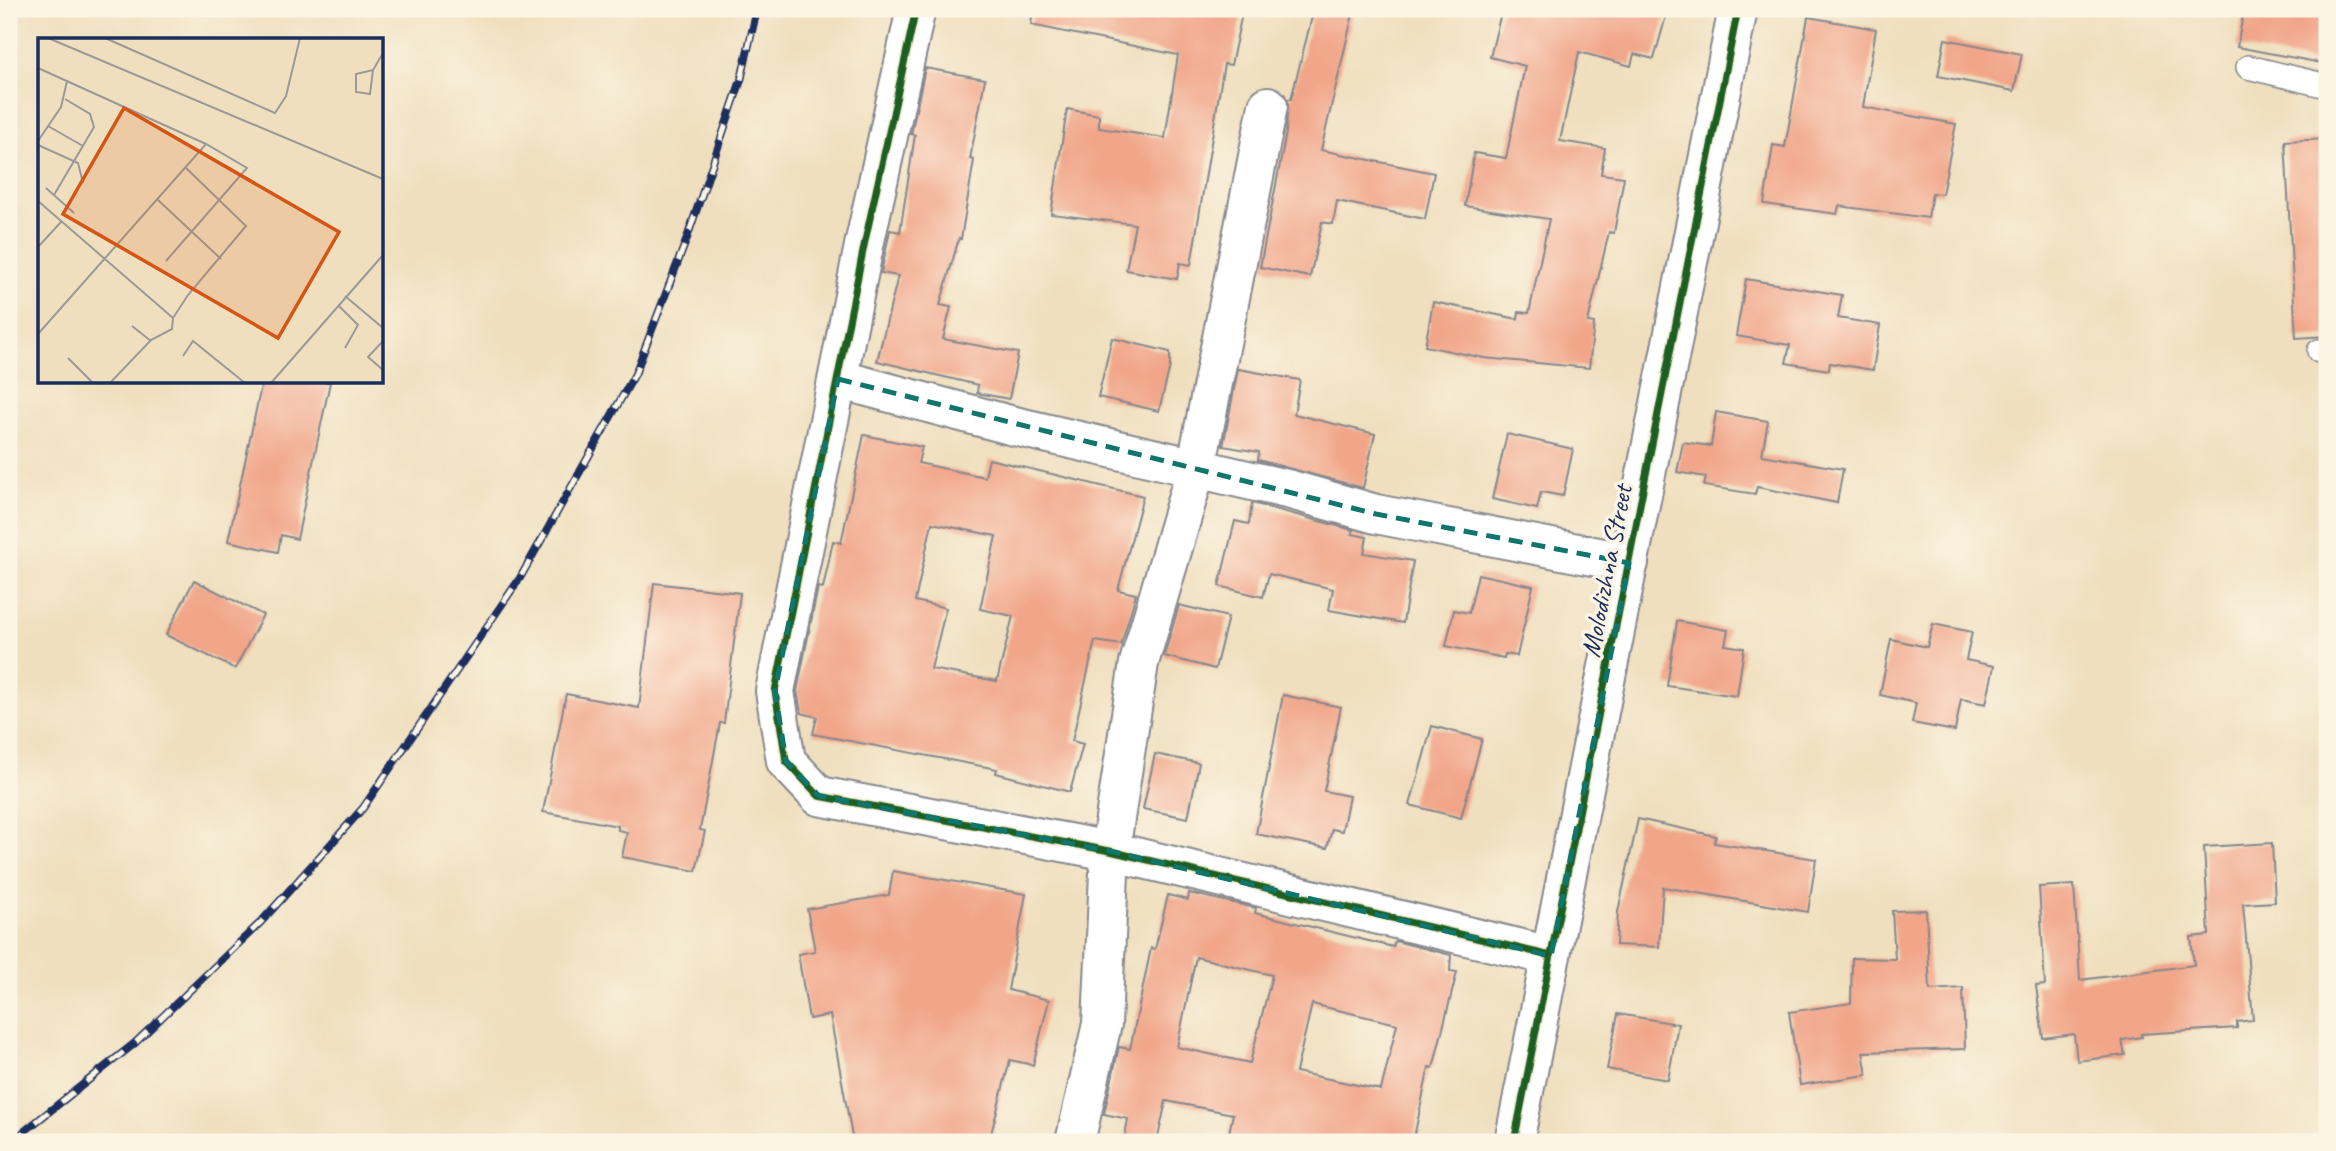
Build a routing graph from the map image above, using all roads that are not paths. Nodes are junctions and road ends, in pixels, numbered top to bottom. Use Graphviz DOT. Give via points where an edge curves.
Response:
graph roads {
  1 [pos="916,9"];
  2 [pos="1738,9"];
  3 [pos="2248,67"];
  4 [pos="2327,86"];
  5 [pos="1268,106"];
  6 [pos="838,379"];
  7 [pos="1196,469"];
  8 [pos="1629,564"];
  9 [pos="1110,851"];
  10 [pos="1551,956"];
  11 [pos="1075,1142"];
  12 [pos="1514,1142"];
  1 -- 6 [label="street"];
  2 -- 8 [label="street, Molodizhna Street"];
  3 -- 4 [label="lane"];
  5 -- 7 [label="street"];
  6 -- 7 [label="street"];
  6 -- 9 [label="street" via="775,691 786,761 819,796"];
  7 -- 8 [label="street" via="1376,513"];
  7 -- 9 [label="street" via="1139,663"];
  8 -- 10 [label="street, Molodizhna Street"];
  9 -- 10 [label="street"];
  9 -- 11 [label="street" via="1102,1024"];
  10 -- 12 [label="street, Molodizhna Street"];
}
